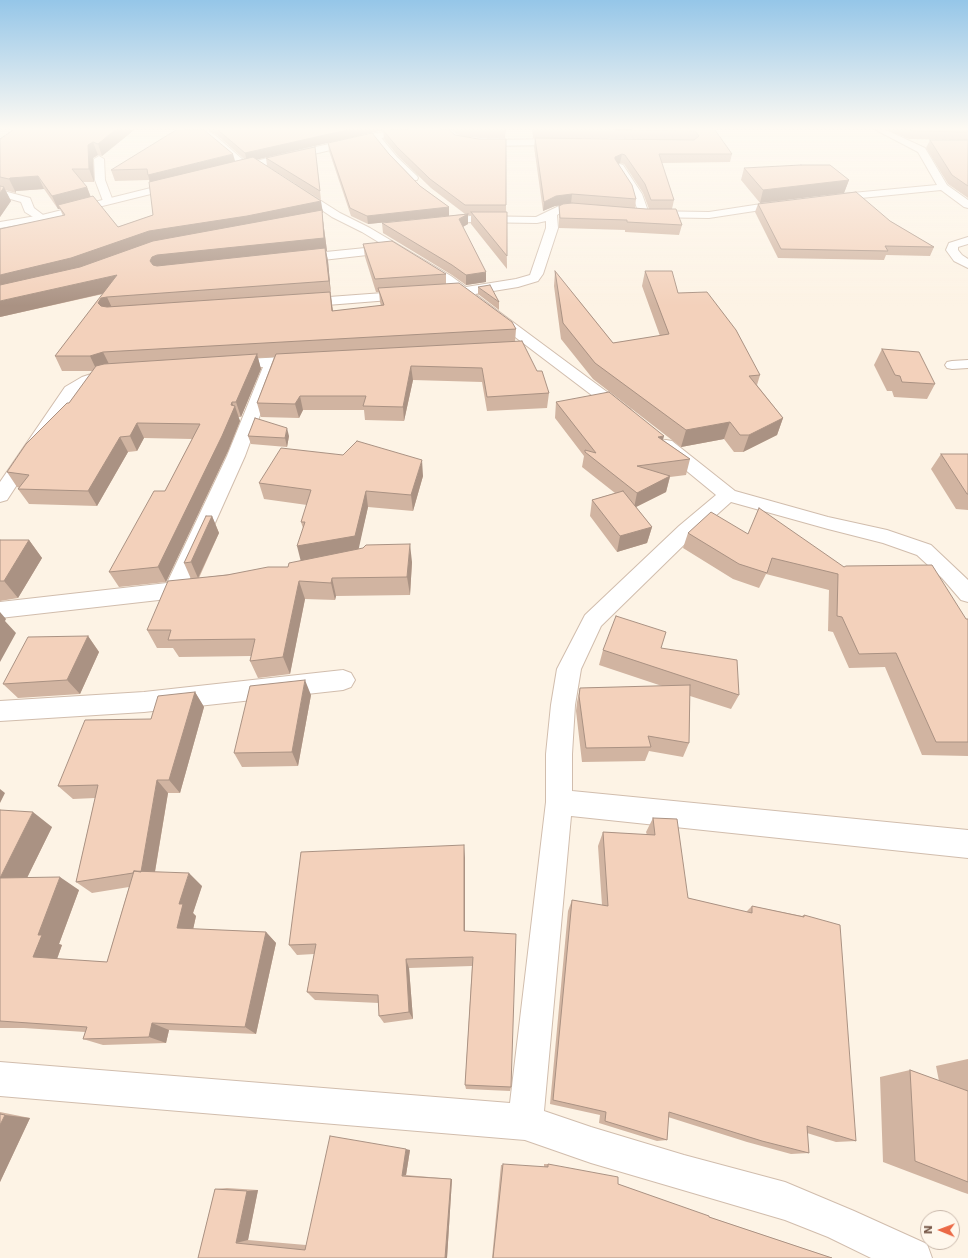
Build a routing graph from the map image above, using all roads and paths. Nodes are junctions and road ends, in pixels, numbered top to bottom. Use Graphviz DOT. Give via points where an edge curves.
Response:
graph roads {
  1 [pos="103,189"];
  2 [pos="157,189"];
  3 [pos="288,189"];
  4 [pos="633,189"];
  5 [pos="946,190"];
  6 [pos="968,191"];
  7 [pos="0,194"];
  8 [pos="818,200"];
  9 [pos="108,201"];
  10 [pos="795,202"];
  11 [pos="968,205"];
  12 [pos="451,210"];
  13 [pos="604,210"];
  14 [pos="551,213"];
  15 [pos="630,213"];
  16 [pos="644,214"];
  17 [pos="42,218"];
  18 [pos="463,220"];
  19 [pos="423,224"];
  20 [pos="0,225"];
  21 [pos="383,235"];
  22 [pos="968,240"];
  23 [pos="287,260"];
  24 [pos="968,264"];
  25 [pos="464,291"];
  26 [pos="440,293"];
  27 [pos="424,294"];
  28 [pos="289,304"];
  29 [pos="320,359"];
  30 [pos="272,362"];
  31 [pos="968,364"];
  32 [pos="217,365"];
  33 [pos="952,365"];
  34 [pos="124,372"];
  35 [pos="728,495"];
  36 [pos="0,496"];
  37 [pos="212,586"];
  38 [pos="174,590"];
  39 [pos="968,594"];
  40 [pos="0,610"];
  41 [pos="343,680"];
  42 [pos="0,711"];
  43 [pos="559,802"];
  44 [pos="968,844"];
  45 [pos="0,1079"];
  46 [pos="525,1122"];
  47 [pos="913,1258"];
  1 -- 9 [label="street"];
  2 -- 9 [label="street"];
  3 -- 21 [label="street" via="329,216"];
  4 -- 16 [label="street"];
  5 -- 6 [label="street"];
  5 -- 8 [label="street"];
  5 -- 11 [label="street"];
  7 -- 17 [label="street" via="26,200 29,210"];
  9 -- 17 [label="street"];
  10 -- 16 [label="street" via="709,215"];
  12 -- 18 [label="street"];
  13 -- 14 [label="street" via="571,208"];
  14 -- 18 [label="street" via="537,220"];
  14 -- 25 [label="street" via="552,228 534,278"];
  15 -- 16 [label="street"];
  17 -- 20 [label="street"];
  18 -- 19 [label="street"];
  21 -- 23 [label="street"];
  21 -- 25 [label="street"];
  22 -- 24 [label="street" via="953,245 952,250 958,258"];
  25 -- 26 [label="street"];
  25 -- 35 [label="street" via="528,349 645,429"];
  27 -- 28 [label="street"];
  29 -- 30 [label="street"];
  30 -- 32 [label="street"];
  30 -- 38 [label="street" via="236,456"];
  31 -- 33 [label="street"];
  34 -- 36 [label="street" via="93,378 72,390"];
  35 -- 39 [label="street" via="886,537 924,550"];
  35 -- 43 [label="street" via="686,531 593,621 569,668 560,733"];
  37 -- 38 [label="street"];
  38 -- 40 [label="street"];
  41 -- 42 [label="street" via="144,702"];
  43 -- 44 [label="street"];
  43 -- 46 [label="street"];
  45 -- 46 [label="street"];
  46 -- 47 [label="street" via="670,1169 785,1201"];
}
